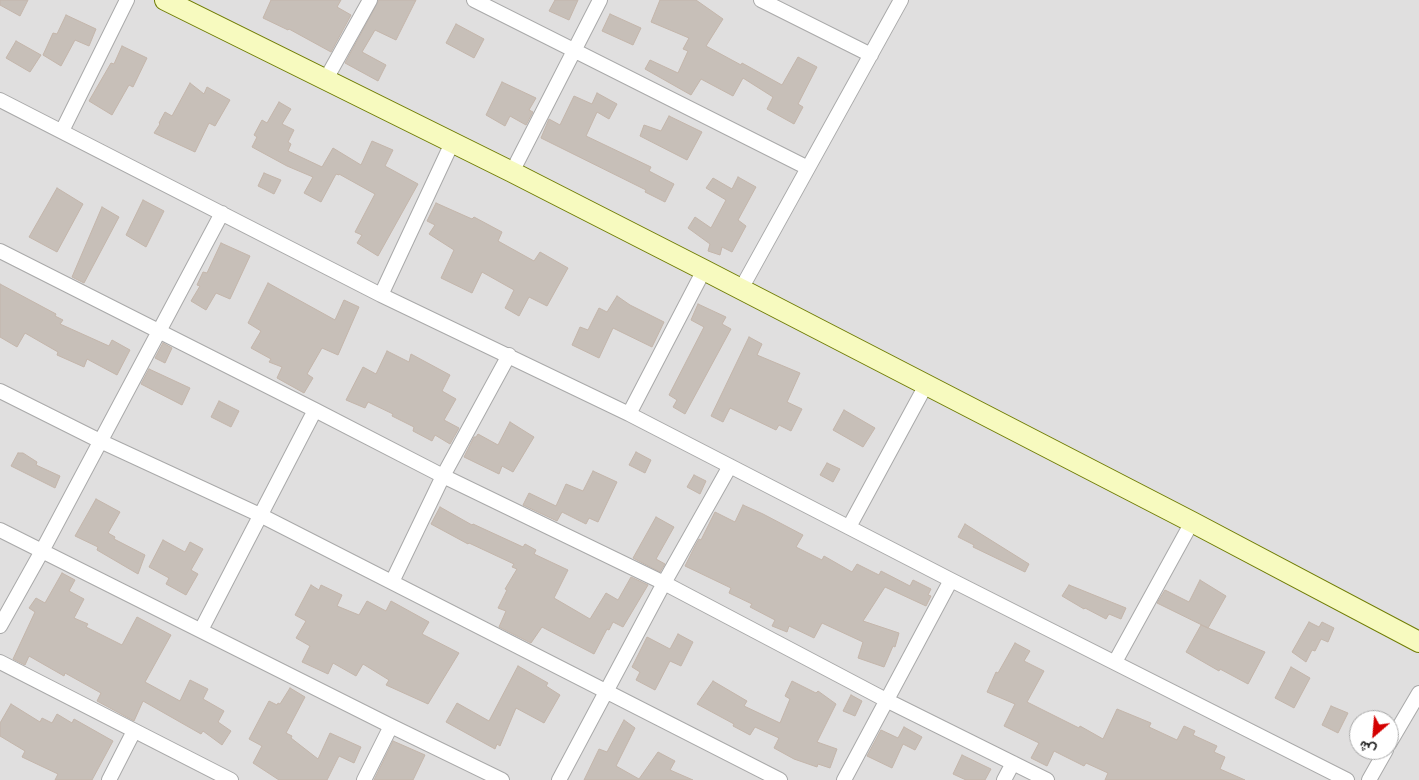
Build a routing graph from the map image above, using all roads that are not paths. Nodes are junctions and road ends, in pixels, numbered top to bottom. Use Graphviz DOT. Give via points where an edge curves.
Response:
graph roads {
  1 [pos="127,0"];
  2 [pos="165,0"];
  3 [pos="370,0"];
  4 [pos="474,0"];
  5 [pos="600,0"];
  6 [pos="761,0"];
  7 [pos="901,0"];
  8 [pos="574,51"];
  9 [pos="871,55"];
  10 [pos="326,79"];
  11 [pos="1,104"];
  12 [pos="62,131"];
  13 [pos="452,143"];
  14 [pos="808,168"];
  15 [pos="512,172"];
  16 [pos="222,213"];
  17 [pos="0,251"];
  18 [pos="704,270"];
  19 [pos="741,289"];
  20 [pos="381,295"];
  21 [pos="158,330"];
  22 [pos="509,355"];
  23 [pos="926,385"];
  24 [pos="0,391"];
  25 [pos="316,410"];
  26 [pos="629,414"];
  27 [pos="100,441"];
  28 [pos="730,466"];
  29 [pos="443,476"];
  30 [pos="260,515"];
  31 [pos="1192,522"];
  32 [pos="849,527"];
  33 [pos="0,530"];
  34 [pos="42,551"];
  35 [pos="951,580"];
  36 [pos="392,582"];
  37 [pos="664,583"];
  38 [pos="0,626"];
  39 [pos="201,630"];
  40 [pos="1419,642"];
  41 [pos="0,662"];
  42 [pos="1115,662"];
  43 [pos="607,691"];
  44 [pos="1419,693"];
  45 [pos="886,700"];
  46 [pos="391,726"];
  47 [pos="1399,727"];
  48 [pos="134,731"];
  49 [pos="1380,760"];
  50 [pos="1013,763"];
  51 [pos="1370,777"];
  52 [pos="109,780"];
  53 [pos="232,780"];
  54 [pos="364,780"];
  55 [pos="502,780"];
  56 [pos="559,780"];
  57 [pos="780,780"];
  58 [pos="844,780"];
  59 [pos="1004,780"];
  60 [pos="1047,780"];
  61 [pos="1348,780"];
  62 [pos="1385,780"];
  1 -- 12 [label="street"];
  2 -- 10 [label="street"];
  3 -- 10 [label="street"];
  4 -- 8 [label="street"];
  5 -- 8 [label="street"];
  6 -- 9 [label="street"];
  7 -- 9 [label="street"];
  8 -- 14 [label="street"];
  8 -- 15 [label="street"];
  9 -- 14 [label="street"];
  10 -- 13 [label="street"];
  11 -- 12 [label="street"];
  12 -- 16 [label="street"];
  13 -- 15 [label="street"];
  13 -- 20 [label="street"];
  14 -- 19 [label="street"];
  15 -- 18 [label="street"];
  16 -- 20 [label="street"];
  16 -- 21 [label="street"];
  17 -- 21 [label="street"];
  18 -- 19 [label="street"];
  18 -- 26 [label="street"];
  19 -- 23 [label="street"];
  20 -- 22 [label="street"];
  21 -- 25 [label="street"];
  21 -- 27 [label="street"];
  22 -- 26 [label="street"];
  22 -- 29 [label="street"];
  23 -- 31 [label="street"];
  23 -- 32 [label="street"];
  24 -- 27 [label="street"];
  25 -- 29 [label="street"];
  25 -- 30 [label="street"];
  26 -- 28 [label="street"];
  27 -- 30 [label="street"];
  27 -- 34 [label="street"];
  28 -- 32 [label="street"];
  28 -- 37 [label="street"];
  29 -- 36 [label="street"];
  29 -- 37 [label="street"];
  30 -- 36 [label="street"];
  30 -- 39 [label="street"];
  31 -- 40 [label="street"];
  31 -- 42 [label="street"];
  32 -- 35 [label="street"];
  33 -- 34 [label="street"];
  34 -- 38 [label="street"];
  34 -- 39 [label="street"];
  35 -- 42 [label="street"];
  35 -- 45 [label="street"];
  36 -- 43 [label="street"];
  37 -- 43 [label="street"];
  37 -- 45 [label="street"];
  39 -- 46 [label="street"];
  41 -- 48 [label="street"];
  42 -- 61 [label="street"];
  43 -- 56 [label="street"];
  43 -- 57 [label="street"];
  44 -- 47 [label="street"];
  45 -- 50 [label="street"];
  45 -- 58 [label="street"];
  46 -- 54 [label="street"];
  46 -- 55 [label="street"];
  48 -- 52 [label="street"];
  48 -- 53 [label="street"];
  49 -- 51 [label="street"];
  50 -- 59 [label="street"];
  50 -- 60 [label="street"];
  51 -- 62 [label="street"];
}
